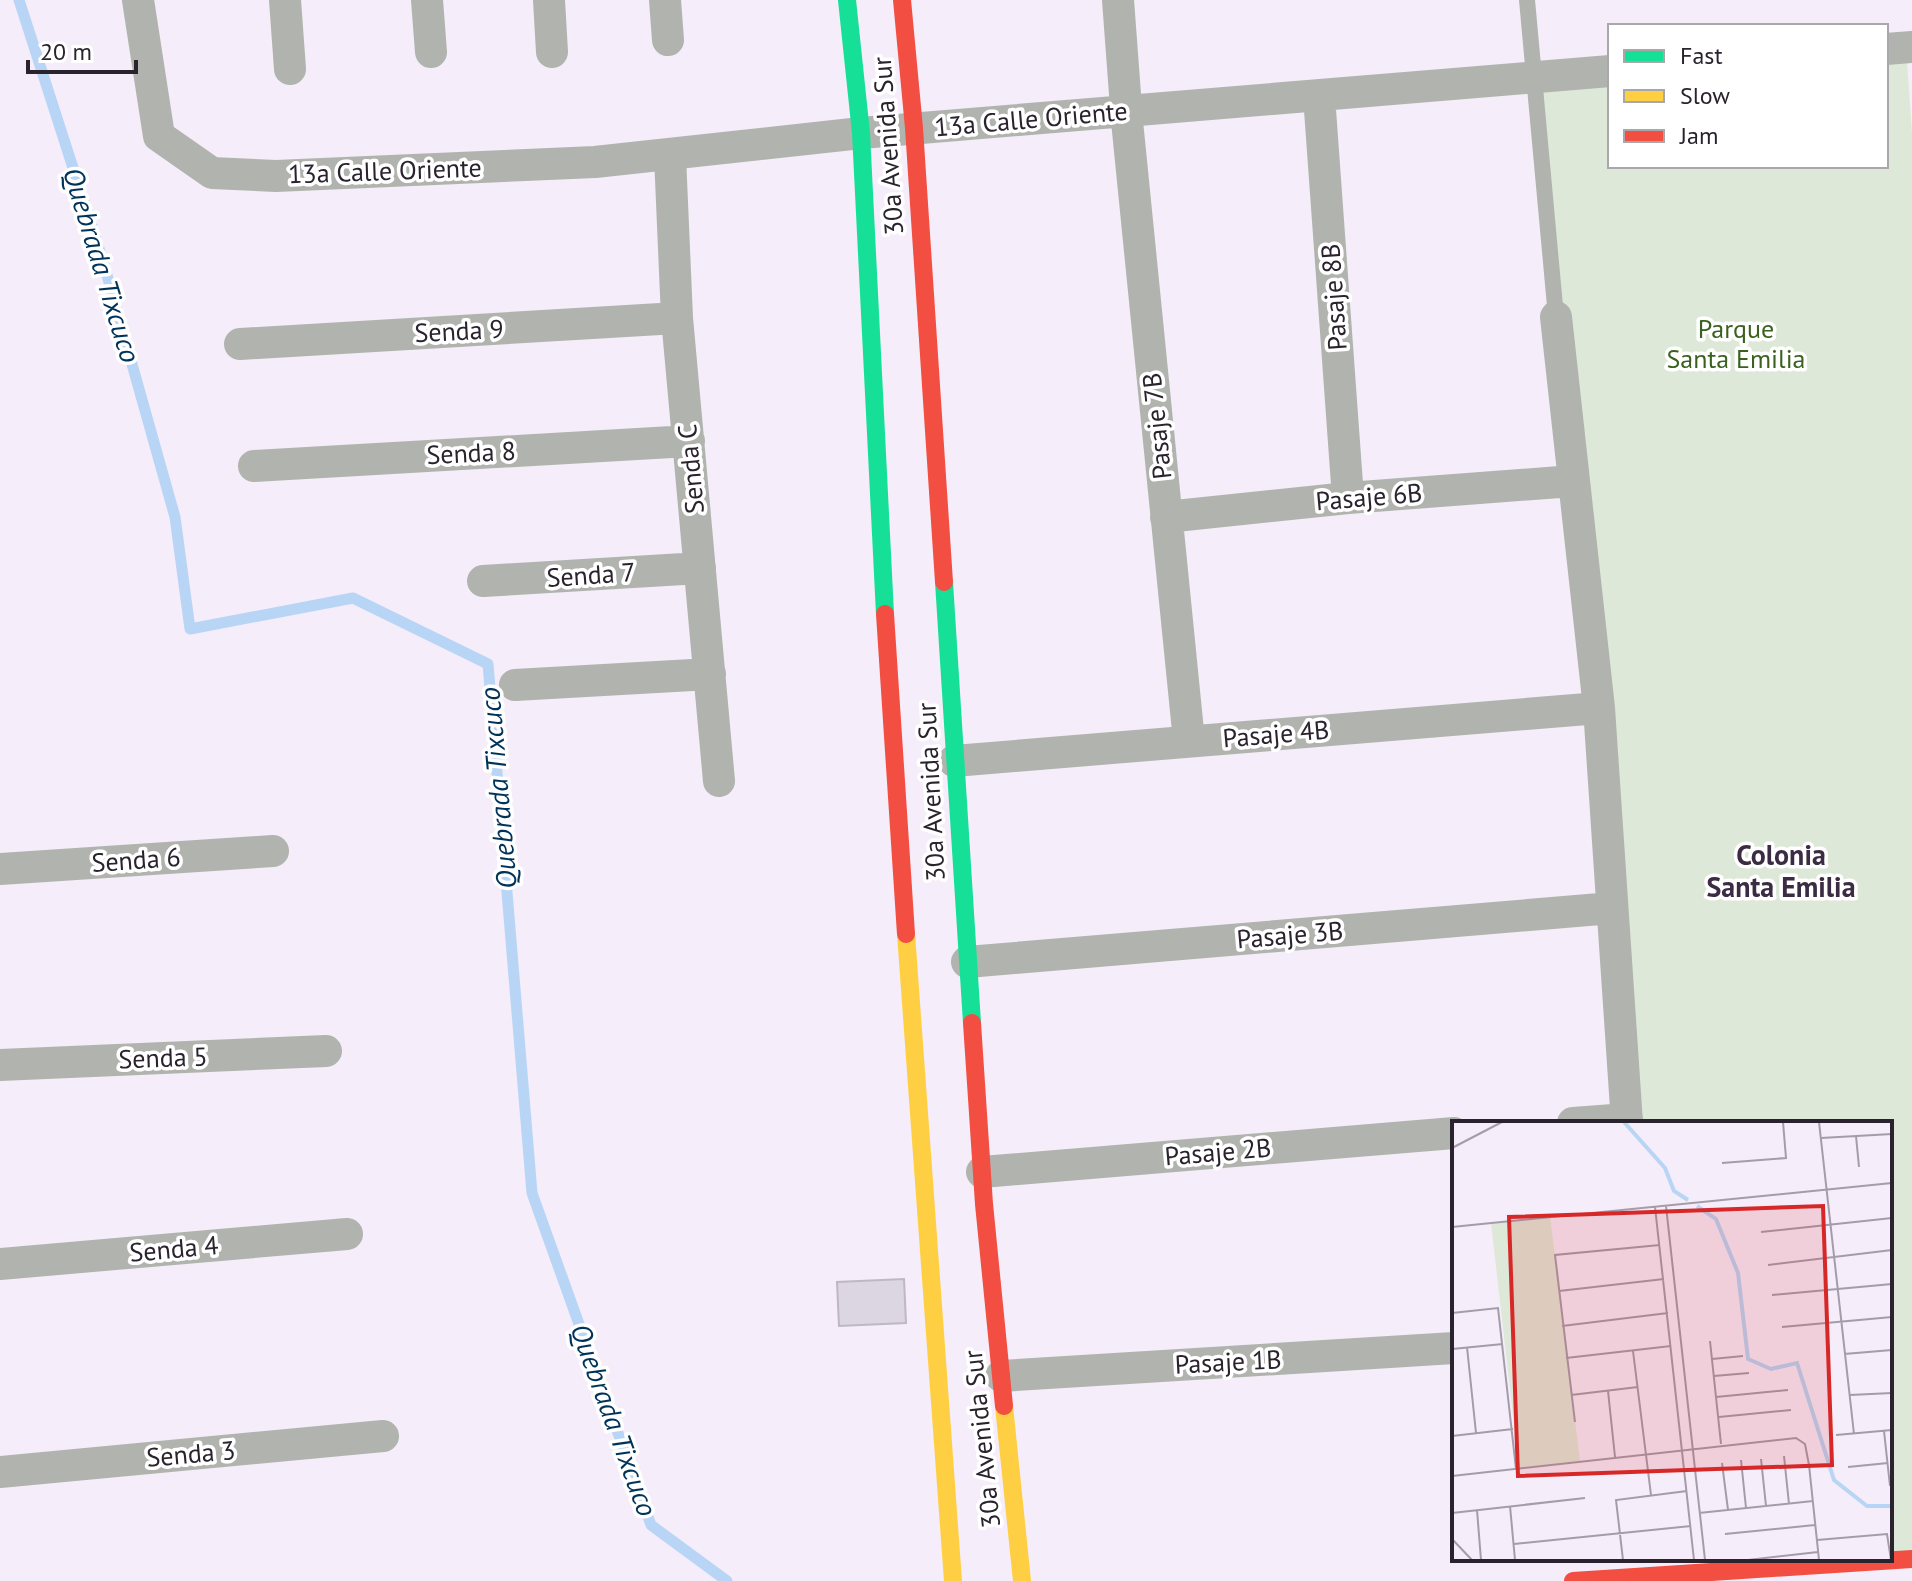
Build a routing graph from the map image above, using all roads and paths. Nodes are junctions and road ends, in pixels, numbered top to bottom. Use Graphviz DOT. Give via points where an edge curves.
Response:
graph roads {
  1 [pos="138,0"];
  2 [pos="285,0"];
  3 [pos="427,0"];
  4 [pos="549,0"];
  5 [pos="665,0"];
  6 [pos="847,0"];
  7 [pos="902,0"];
  8 [pos="1118,0"];
  9 [pos="1527,0"];
  10 [pos="668,40"];
  11 [pos="1912,47"];
  12 [pos="1888,49"];
  13 [pos="431,52"];
  14 [pos="552,52"];
  15 [pos="290,69"];
  16 [pos="1608,71"];
  17 [pos="1534,77"];
  18 [pos="1319,96"];
  19 [pos="1126,112"];
  20 [pos="914,128"];
  21 [pos="861,133"];
  22 [pos="670,156"];
  23 [pos="1556,317"];
  24 [pos="677,318"];
  25 [pos="240,344"];
  26 [pos="689,441"];
  27 [pos="254,466"];
  28 [pos="1573,481"];
  29 [pos="1348,498"];
  30 [pos="1166,517"];
  31 [pos="700,568"];
  32 [pos="483,581"];
  33 [pos="710,674"];
  34 [pos="515,685"];
  35 [pos="1599,708"];
  36 [pos="1189,741"];
  37 [pos="954,761"];
  38 [pos="719,781"];
  39 [pos="273,851"];
  40 [pos="0,869"];
  41 [pos="1612,908"];
  42 [pos="967,962"];
  43 [pos="326,1051"];
  44 [pos="0,1065"];
  45 [pos="1627,1121"];
  46 [pos="1452,1133"];
  47 [pos="982,1172"];
  48 [pos="347,1234"];
  49 [pos="0,1264"];
  50 [pos="1452,1348"];
  51 [pos="1001,1376"];
  52 [pos="383,1436"];
  53 [pos="0,1472"];
  54 [pos="1912,1559"];
  55 [pos="1820,1573"];
  56 [pos="953,1581"];
  57 [pos="1022,1581"];
  58 [pos="1591,1581"];
  1 -- 22 [label="street, 13a Calle Oriente" via="159,136 212,173 276,176"];
  2 -- 15 [label="street"];
  3 -- 13 [label="street"];
  4 -- 14 [label="street"];
  5 -- 10 [label="street"];
  6 -- 21 [label="street, 30a Avenida Sur"];
  7 -- 20 [label="street, 30a Avenida Sur"];
  8 -- 19 [label="street, Pasaje 7B"];
  9 -- 17 [label="lane"];
  11 -- 12 [label="street"];
  16 -- 17 [label="street, 13a Calle Oriente"];
  17 -- 18 [label="street, 13a Calle Oriente"];
  17 -- 23 [label="lane"];
  18 -- 19 [label="street, 13a Calle Oriente"];
  18 -- 29 [label="street, Pasaje 8B"];
  19 -- 20 [label="street, 13a Calle Oriente"];
  19 -- 30 [label="street, Pasaje 7B"];
  20 -- 21 [label="street, 13a Calle Oriente"];
  20 -- 37 [label="street, 30a Avenida Sur"];
  21 -- 22 [label="street, 13a Calle Oriente"];
  21 -- 56 [label="street, 30a Avenida Sur" via="894,792 927,1110"];
  22 -- 24 [label="street, Senda C"];
  23 -- 28 [label="street"];
  24 -- 25 [label="street, Senda 9"];
  24 -- 26 [label="street, Senda C"];
  26 -- 27 [label="street, Senda 8"];
  26 -- 31 [label="street, Senda C"];
  28 -- 29 [label="street, Pasaje 6B"];
  28 -- 35 [label="street"];
  29 -- 30 [label="street, Pasaje 6B"];
  30 -- 36 [label="street, Pasaje 7B"];
  31 -- 32 [label="street, Senda 7"];
  31 -- 33 [label="street, Senda C"];
  33 -- 34 [label="street"];
  33 -- 38 [label="street, Senda C"];
  35 -- 36 [label="street, Pasaje 4B"];
  35 -- 41 [label="street"];
  36 -- 37 [label="street, Pasaje 4B"];
  37 -- 42 [label="street, 30a Avenida Sur"];
  39 -- 40 [label="street, Senda 6"];
  41 -- 42 [label="street, Pasaje 3B"];
  41 -- 45 [label="street"];
  42 -- 47 [label="street, 30a Avenida Sur" via="970,1108"];
  43 -- 44 [label="street, Senda 5"];
  46 -- 47 [label="street, Pasaje 2B"];
  47 -- 51 [label="street, 30a Avenida Sur"];
  48 -- 49 [label="street, Senda 4"];
  50 -- 51 [label="street, Pasaje 1B"];
  51 -- 57 [label="street, 30a Avenida Sur"];
  52 -- 53 [label="street, Senda 3"];
  54 -- 55 [label="street"];
  55 -- 58 [label="street"];
}
